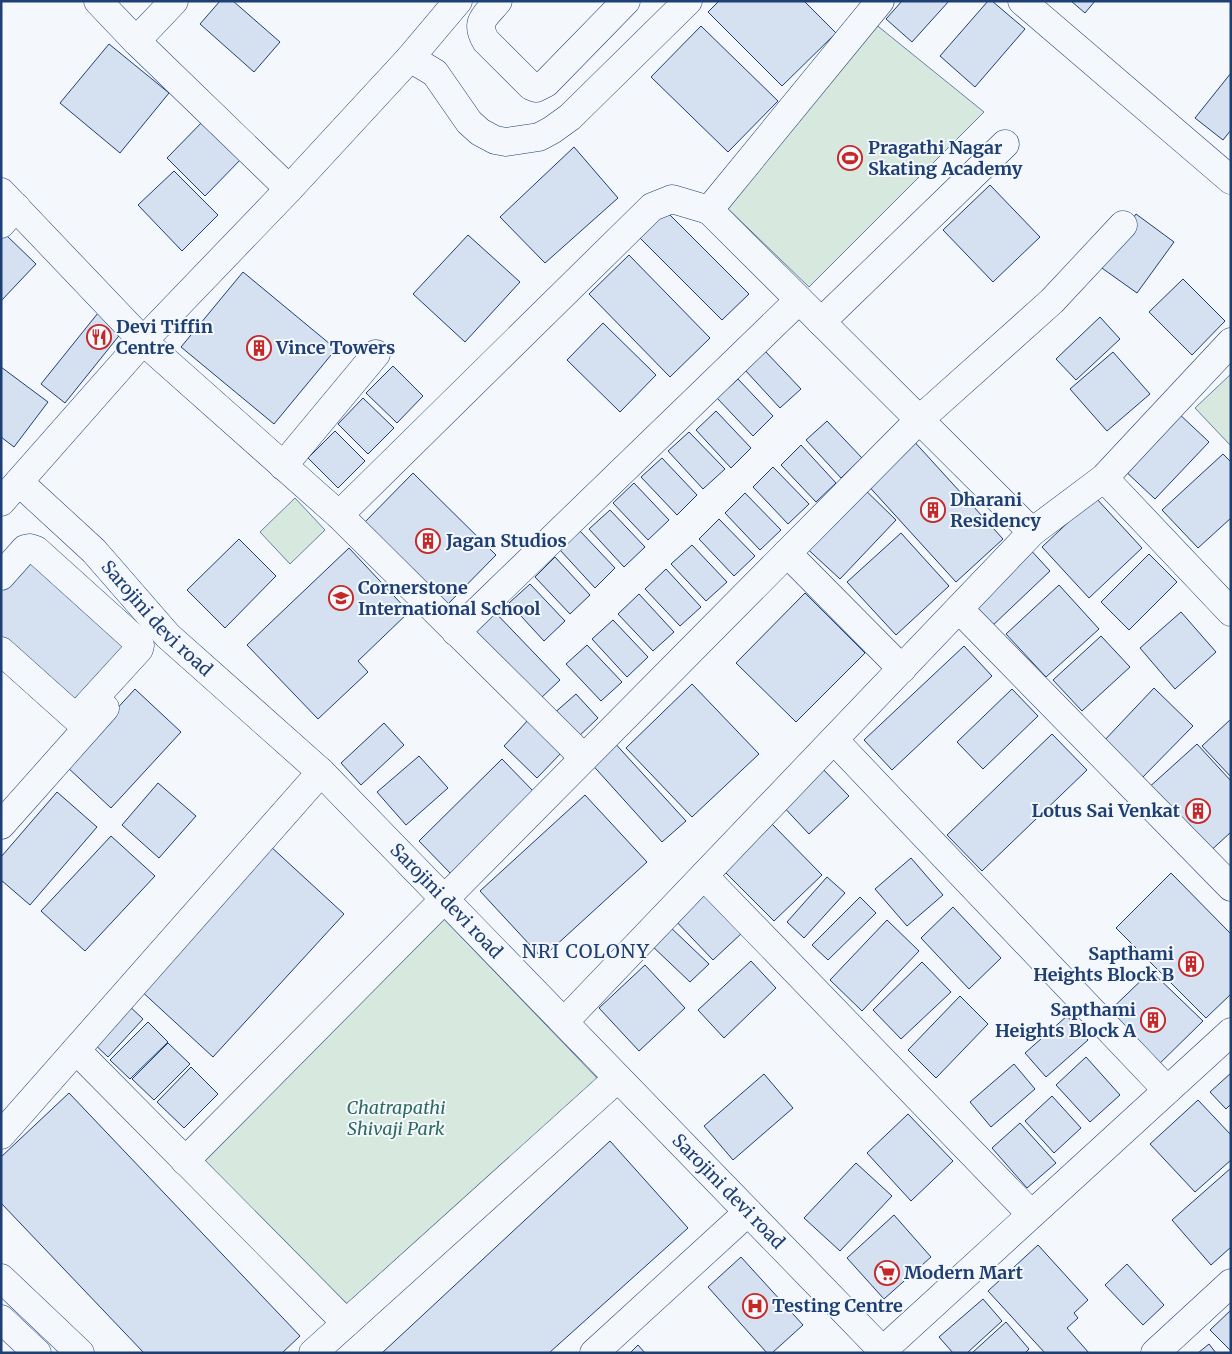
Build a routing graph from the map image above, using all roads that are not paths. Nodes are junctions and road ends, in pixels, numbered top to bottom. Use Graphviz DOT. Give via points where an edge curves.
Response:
graph roads {
  1 [pos="98,1"];
  2 [pos="174,1"];
  3 [pos="458,1"];
  4 [pos="498,1"];
  5 [pos="688,1"];
  6 [pos="880,1"];
  7 [pos="1022,1"];
  8 [pos="621,6"];
  9 [pos="136,41"];
  10 [pos="646,42"];
  11 [pos="410,58"];
  12 [pos="1005,144"];
  13 [pos="1231,180"];
  14 [pos="289,189"];
  15 [pos="6,208"];
  16 [pos="709,210"];
  17 [pos="1123,225"];
  18 [pos="799,300"];
  19 [pos="821,322"];
  20 [pos="143,341"];
  21 [pos="1231,342"];
  22 [pos="376,354"];
  23 [pos="919,420"];
  24 [pos="283,466"];
  25 [pos="1104,478"];
  26 [pos="18,482"];
  27 [pos="1,502"];
  28 [pos="339,515"];
  29 [pos="1032,532"];
  30 [pos="788,553"];
  31 [pos="1,576"];
  32 [pos="959,609"];
  33 [pos="1231,612"];
  34 [pos="162,629"];
  35 [pos="456,632"];
  36 [pos="136,640"];
  37 [pos="1,651"];
  38 [pos="902,669"];
  39 [pos="82,722"];
  40 [pos="834,740"];
  41 [pos="584,758"];
  42 [pos="322,772"];
  43 [pos="1,825"];
  44 [pos="704,876"];
  45 [pos="1231,886"];
  46 [pos="445,899"];
  47 [pos="564,1022"];
  48 [pos="1231,1032"];
  49 [pos="76,1050"];
  50 [pos="618,1078"];
  51 [pos="1167,1090"];
  52 [pos="1,1134"];
  53 [pos="185,1161"];
  54 [pos="748,1212"];
  55 [pos="1031,1214"];
  56 [pos="1,1278"];
  57 [pos="1231,1283"];
  58 [pos="1,1319"];
  59 [pos="346,1323"];
  60 [pos="882,1352"];
  61 [pos="37,1353"];
  62 [pos="80,1353"];
  63 [pos="313,1353"];
  64 [pos="594,1353"];
  65 [pos="1156,1353"];
  1 -- 9 [label="street"];
  2 -- 9 [label="street"];
  3 -- 11 [label="street"];
  4 -- 8 [label="street" via="481,20 482,34 536,88 546,83"];
  5 -- 10 [label="street"];
  6 -- 16 [label="street"];
  7 -- 13 [label="street"];
  8 -- 10 [label="street"];
  9 -- 14 [label="street"];
  10 -- 11 [label="street" via="570,117 552,130 539,136 506,142 480,132 469,122 434,73"];
  11 -- 14 [label="street"];
  12 -- 19 [label="street"];
  14 -- 20 [label="street"];
  15 -- 20 [label="street"];
  16 -- 18 [label="street"];
  16 -- 28 [label="street" via="672,199 652,206"];
  17 -- 23 [label="street" via="1052,301"];
  18 -- 19 [label="street"];
  18 -- 35 [label="street"];
  19 -- 23 [label="street"];
  20 -- 24 [label="street"];
  20 -- 26 [label="street"];
  21 -- 25 [label="street"];
  22 -- 24 [label="street"];
  23 -- 29 [label="street"];
  23 -- 30 [label="street"];
  24 -- 28 [label="street"];
  25 -- 29 [label="street"];
  25 -- 33 [label="street"];
  26 -- 27 [label="street"];
  26 -- 34 [label="street, Sarojini devi road" via="94,551"];
  28 -- 35 [label="street"];
  29 -- 32 [label="street"];
  30 -- 38 [label="street"];
  30 -- 41 [label="street"];
  31 -- 36 [label="street" via="25,549 36,550"];
  32 -- 38 [label="street"];
  32 -- 45 [label="street"];
  34 -- 36 [label="street"];
  34 -- 39 [label="street"];
  34 -- 42 [label="street, Sarojini devi road"];
  35 -- 41 [label="street"];
  36 -- 39 [label="street" via="139,648"];
  37 -- 39 [label="street"];
  38 -- 40 [label="street"];
  39 -- 43 [label="street"];
  40 -- 44 [label="street"];
  40 -- 51 [label="street"];
  41 -- 46 [label="street"];
  42 -- 46 [label="street, Sarojini devi road"];
  42 -- 49 [label="street"];
  44 -- 47 [label="street"];
  44 -- 55 [label="street"];
  46 -- 47 [label="street, Sarojini devi road"];
  46 -- 53 [label="street"];
  47 -- 50 [label="street, Sarojini devi road"];
  48 -- 51 [label="street"];
  49 -- 52 [label="street"];
  49 -- 53 [label="street"];
  50 -- 54 [label="street, Sarojini devi road"];
  50 -- 59 [label="street"];
  51 -- 55 [label="street"];
  53 -- 59 [label="street"];
  54 -- 60 [label="street, Sarojini devi road"];
  54 -- 64 [label="street"];
  55 -- 60 [label="street"];
  56 -- 62 [label="street"];
  57 -- 65 [label="street"];
  58 -- 61 [label="street"];
  59 -- 63 [label="street"];
}
